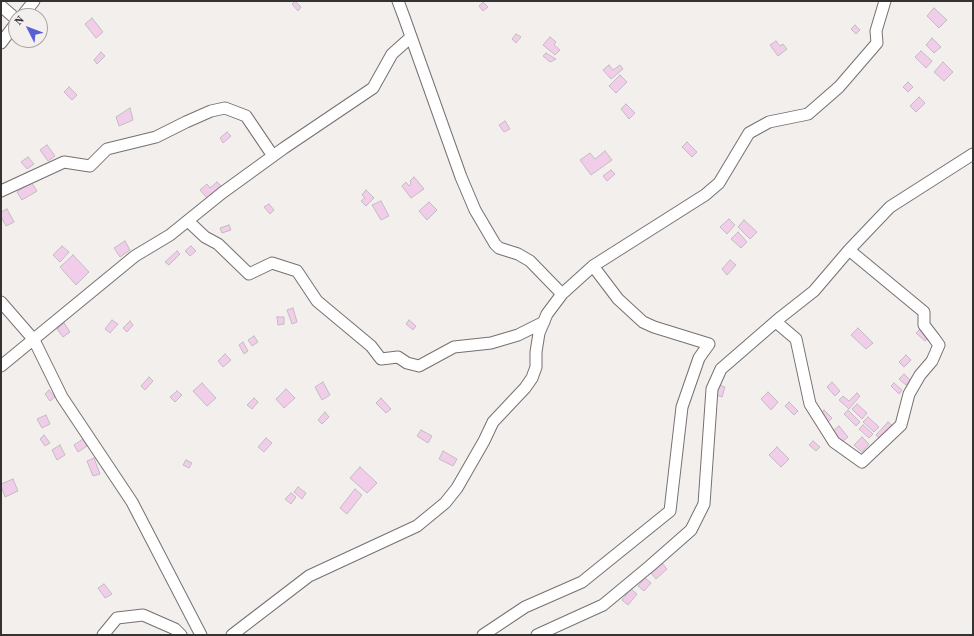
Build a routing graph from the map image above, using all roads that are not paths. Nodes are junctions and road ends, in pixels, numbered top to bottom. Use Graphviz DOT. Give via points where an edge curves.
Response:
graph roads {
  1 [pos="398,1"];
  2 [pos="884,1"];
  3 [pos="8,34"];
  4 [pos="411,37"];
  5 [pos="1,44"];
  6 [pos="973,154"];
  7 [pos="273,156"];
  8 [pos="1,191"];
  9 [pos="188,221"];
  10 [pos="849,250"];
  11 [pos="593,266"];
  12 [pos="562,294"];
  13 [pos="1,302"];
  14 [pos="544,322"];
  15 [pos="776,322"];
  16 [pos="34,340"];
  17 [pos="1,366"];
  18 [pos="103,635"];
  19 [pos="181,635"];
  20 [pos="201,635"];
  21 [pos="232,635"];
  22 [pos="483,635"];
  23 [pos="538,635"];
  1 -- 4 [label="street"];
  2 -- 11 [label="street" via="876,31 877,43 839,87 808,114 769,122 749,133 719,183 705,195"];
  3 -- 5 [label="street"];
  4 -- 7 [label="street" via="392,54 373,88"];
  4 -- 12 [label="street" via="475,210 499,248 530,261"];
  6 -- 10 [label="street" via="890,207"];
  7 -- 8 [label="street" via="246,116 225,108 211,111 156,137 107,149 90,166 64,162"];
  7 -- 9 [label="street" via="222,192"];
  9 -- 14 [label="street" via="205,237 218,244 249,274 272,262 298,271 317,301 371,346 381,359 398,357 419,366 454,347 491,343 518,335"];
  9 -- 16 [label="street" via="135,256"];
  10 -- 15 [label="street" via="814,291"];
  10 -- 15 [label="street" via="924,312 924,325 939,345 932,362 920,375 909,394 901,426 862,462 834,442 810,404 796,339"];
  11 -- 12 [label="street"];
  11 -- 22 [label="street" via="618,299 643,322 710,344 699,358 682,407 670,511 582,582 525,607"];
  12 -- 14 [label="street"];
  13 -- 16 [label="street"];
  14 -- 21 [label="street" via="539,333 536,367 532,378 493,422 457,488 445,503 417,526 309,576"];
  15 -- 23 [label="street" via="721,369 712,390 704,504 691,530 603,605"];
  16 -- 17 [label="street"];
  16 -- 20 [label="street" via="62,398 132,502"];
  18 -- 19 [label="street" via="117,618 143,615 175,629"];
}
